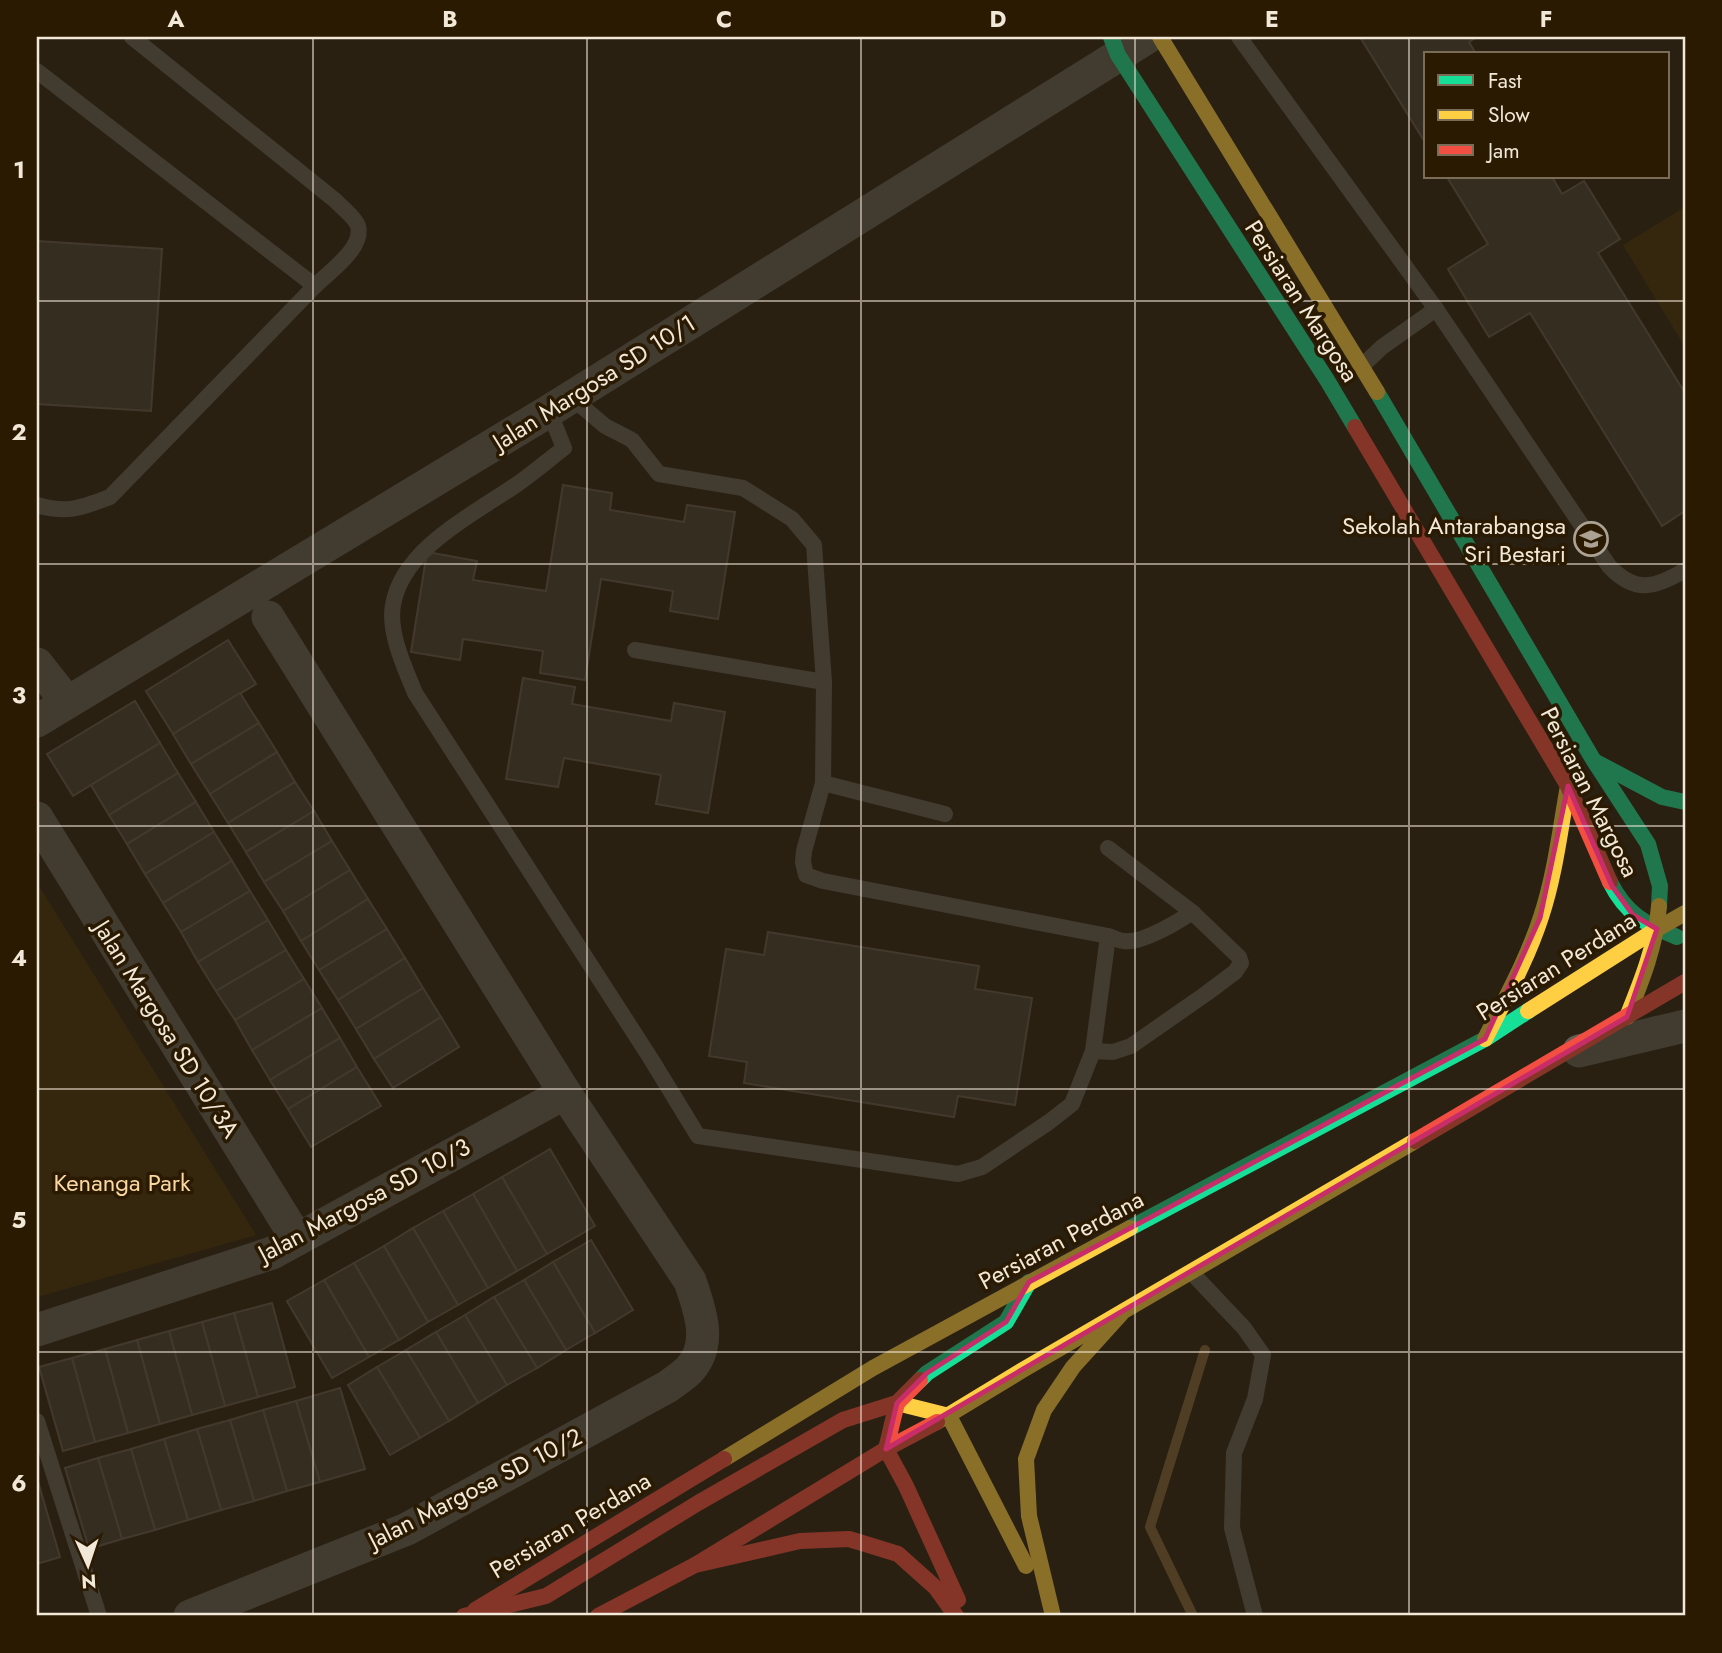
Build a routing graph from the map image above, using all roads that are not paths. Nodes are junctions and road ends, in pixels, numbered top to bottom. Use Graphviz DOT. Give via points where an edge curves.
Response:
graph roads {
  1 [pos="132,37"];
  2 [pos="1148,37"];
  3 [pos="1160,37"];
  4 [pos="1239,37"];
  5 [pos="1114,46"];
  6 [pos="37,71"];
  7 [pos="315,286"];
  8 [pos="1436,309"];
  9 [pos="1363,366"];
  10 [pos="560,404"];
  11 [pos="37,505"];
  12 [pos="1685,570"];
  13 [pos="268,617"];
  14 [pos="635,650"];
  15 [pos="37,664"];
  16 [pos="824,682"];
  17 [pos="67,702"];
  18 [pos="37,721"];
  19 [pos="1594,761"];
  20 [pos="823,783"];
  21 [pos="1568,786"];
  22 [pos="1685,802"];
  23 [pos="944,814"];
  24 [pos="37,818"];
  25 [pos="1108,848"];
  26 [pos="1192,912"];
  27 [pos="1685,913"];
  28 [pos="1657,929"];
  29 [pos="1108,936"];
  30 [pos="1685,939"];
  31 [pos="1685,982"];
  32 [pos="1627,1017"];
  33 [pos="1685,1026"];
  34 [pos="1485,1039"];
  35 [pos="1093,1051"];
  36 [pos="1562,1055"];
  37 [pos="565,1093"];
  38 [pos="297,1239"];
  39 [pos="1192,1273"];
  40 [pos="1029,1282"];
  41 [pos="1121,1314"];
  42 [pos="37,1331"];
  43 [pos="897,1403"];
  44 [pos="949,1416"];
  45 [pos="37,1421"];
  46 [pos="886,1449"];
  47 [pos="695,1565"];
  48 [pos="99,1616"];
  49 [pos="190,1616"];
  50 [pos="464,1616"];
  51 [pos="598,1616"];
  52 [pos="956,1616"];
  53 [pos="965,1616"];
  54 [pos="1052,1616"];
  55 [pos="1255,1616"];
  1 -- 7 [label="lane" via="336,201 358,224 355,246"];
  2 -- 5 [label="street, Jalan Margosa SD 10/1"];
  3 -- 9 [label="main road, Persiaran Margosa"];
  4 -- 8 [label="lane"];
  5 -- 10 [label="street, Jalan Margosa SD 10/1"];
  5 -- 21 [label="main road, Persiaran Margosa" via="1327,380"];
  6 -- 7 [label="lane"];
  7 -- 11 [label="lane" via="110,497 82,508 53,510"];
  8 -- 9 [label="lane"];
  8 -- 12 [label="lane" via="1620,578 1652,585"];
  9 -- 19 [label="main road, Persiaran Margosa"];
  10 -- 16 [label="lane" via="632,440 659,474 743,488 792,519 814,545"];
  10 -- 17 [label="street, Jalan Margosa SD 10/1"];
  10 -- 35 [label="lane" via="564,448 430,543 401,580 393,606 394,631 415,693 698,1136 958,1174 982,1167 1072,1104"];
  13 -- 37 [label="street"];
  14 -- 16 [label="lane"];
  15 -- 17 [label="street"];
  16 -- 20 [label="lane"];
  17 -- 18 [label="street, Jalan Margosa SD 10/1"];
  19 -- 22 [label="main road" via="1662,797"];
  19 -- 28 [label="main road, Persiaran Margosa" via="1648,844 1660,886"];
  20 -- 23 [label="lane"];
  20 -- 29 [label="lane" via="804,851 806,875"];
  21 -- 28 [label="main road, Persiaran Margosa" via="1612,886 1633,915"];
  21 -- 34 [label="main road" via="1540,918"];
  24 -- 38 [label="street, Jalan Margosa SD 10/3A"];
  25 -- 26 [label="lane"];
  26 -- 29 [label="lane" via="1148,936 1126,942"];
  26 -- 35 [label="lane" via="1240,957 1235,972 1131,1045 1113,1052"];
  27 -- 28 [label="main road, Persiaran Perdana"];
  28 -- 30 [label="main road"];
  28 -- 32 [label="main road"];
  28 -- 34 [label="main road, Persiaran Perdana"];
  29 -- 35 [label="lane"];
  31 -- 32 [label="main road"];
  32 -- 36 [label="main road"];
  33 -- 36 [label="street"];
  34 -- 40 [label="main road, Persiaran Perdana"];
  36 -- 39 [label="main road"];
  37 -- 38 [label="street, Jalan Margosa SD 10/3"];
  37 -- 49 [label="street, Jalan Margosa SD 10/2" via="690,1281 702,1314 703,1348 690,1369 667,1387 407,1529"];
  38 -- 42 [label="street, Jalan Margosa SD 10/3" via="272,1253"];
  39 -- 41 [label="main road"];
  39 -- 55 [label="lane" via="1263,1355 1255,1399 1234,1453 1232,1528"];
  40 -- 43 [label="main road" via="1006,1322 927,1373"];
  40 -- 50 [label="main road, Persiaran Perdana" via="873,1368"];
  41 -- 44 [label="main road"];
  41 -- 54 [label="main road" via="1073,1367 1044,1410 1026,1460 1029,1516"];
  43 -- 44 [label="main road"];
  43 -- 46 [label="main road"];
  43 -- 50 [label="main road" via="843,1420 547,1596"];
  44 -- 46 [label="main road"];
  44 -- 54 [label="main road"];
  45 -- 48 [label="lane"];
  46 -- 47 [label="main road"];
  46 -- 53 [label="main road"];
  47 -- 51 [label="main road"];
  47 -- 52 [label="main road" via="800,1541 849,1539 898,1554 936,1588"];
}
